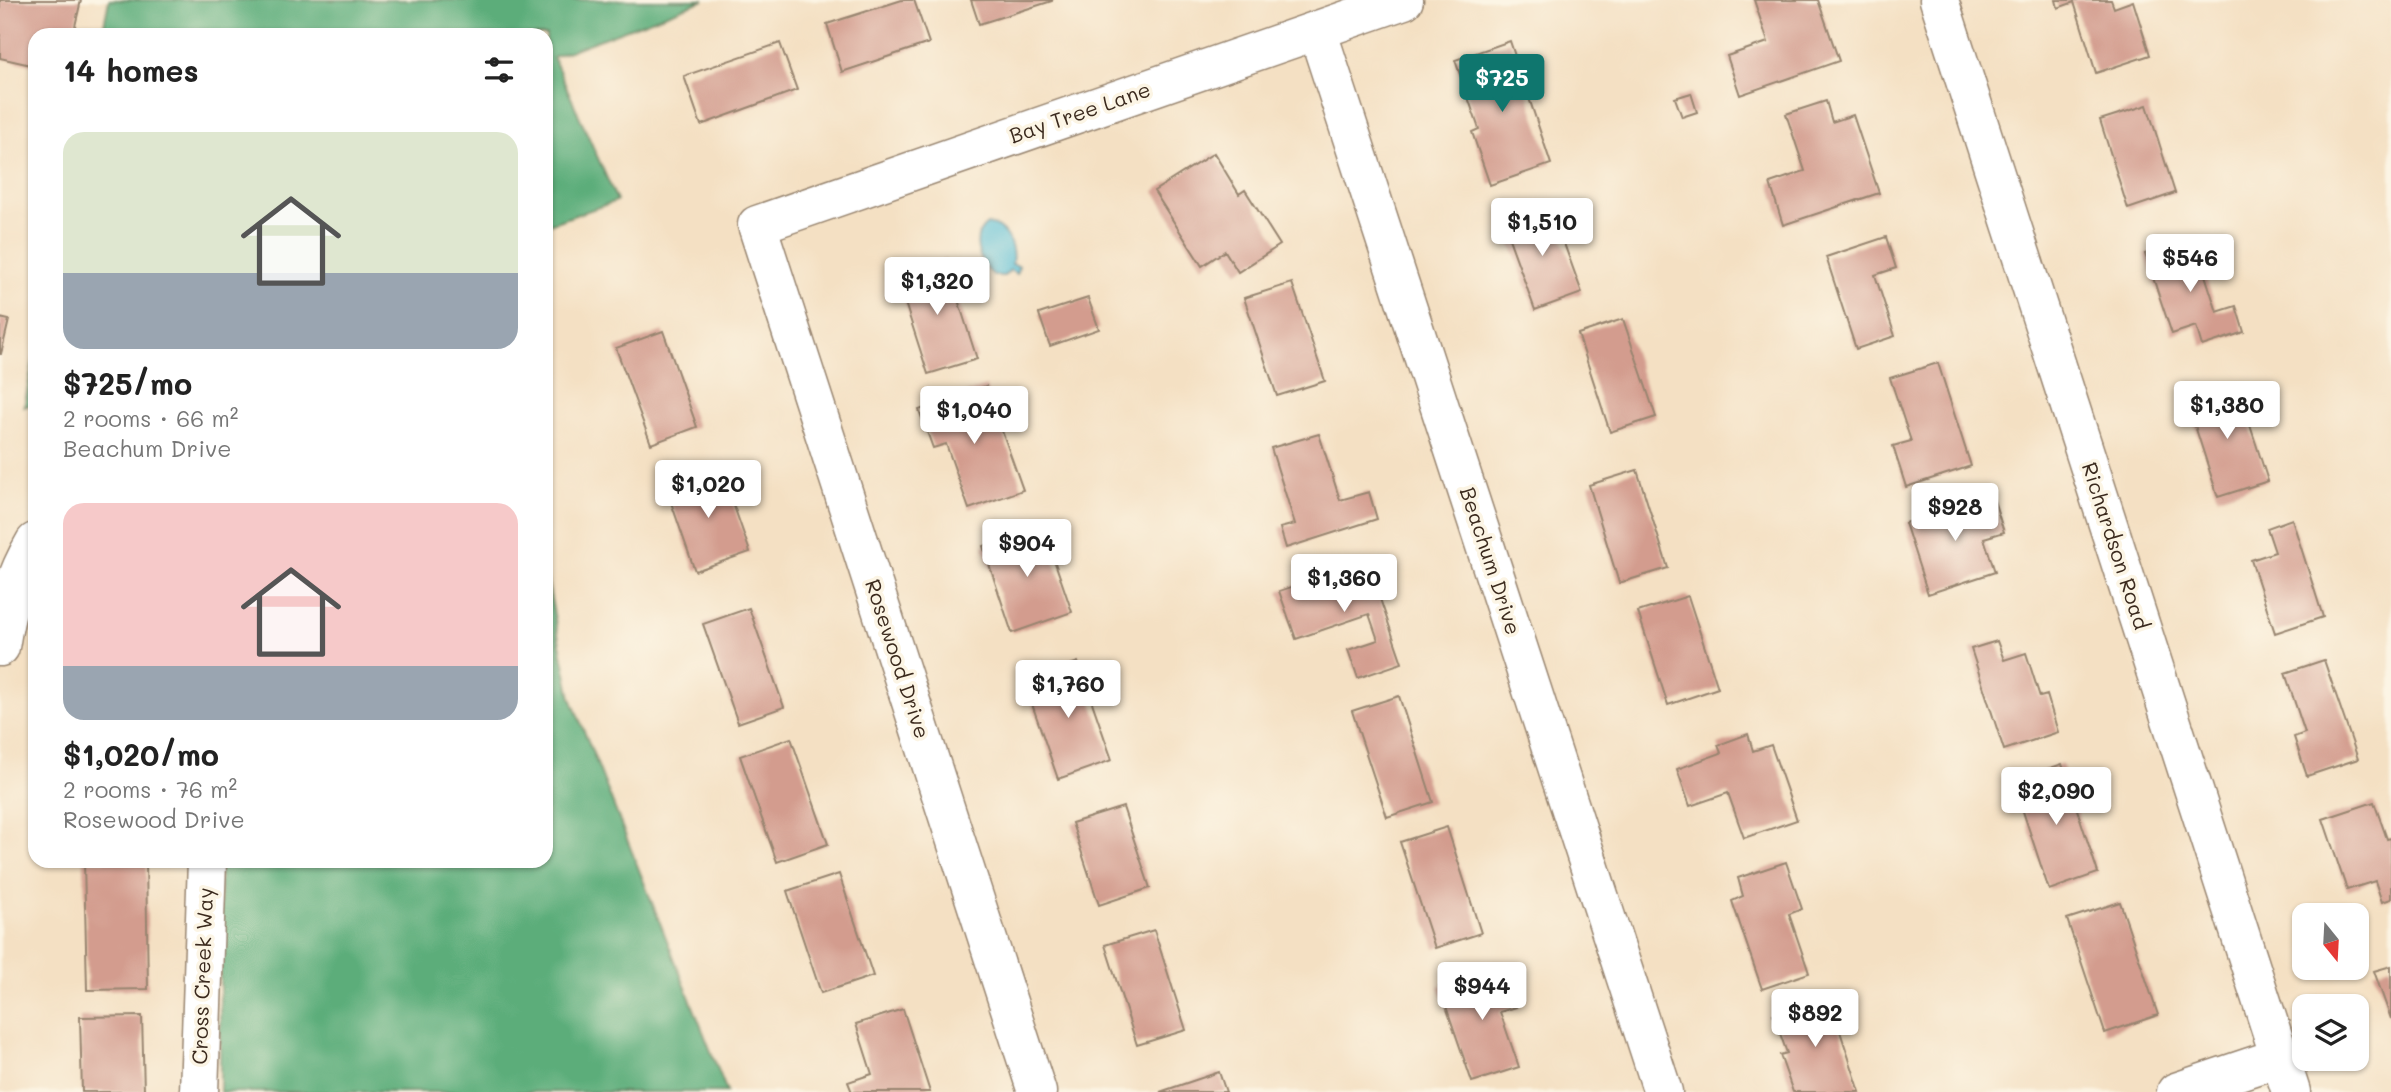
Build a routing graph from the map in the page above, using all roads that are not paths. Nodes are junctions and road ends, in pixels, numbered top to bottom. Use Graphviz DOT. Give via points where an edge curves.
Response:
graph roads {
  1 [pos="1404,0"];
  2 [pos="1939,0"];
  3 [pos="1317,30"];
  4 [pos="757,225"];
  5 [pos="28,554"];
  6 [pos="0,647"];
  7 [pos="207,868"];
  8 [pos="2285,1074"];
  9 [pos="199,1092"];
  10 [pos="1037,1092"];
  11 [pos="1663,1092"];
  12 [pos="2176,1092"];
  1 -- 3 [label="street, Bay Tree Lane"];
  2 -- 8 [label="street, Richardson Road"];
  3 -- 4 [label="street, Bay Tree Lane"];
  3 -- 11 [label="street, Beachum Drive"];
  4 -- 10 [label="street, Rosewood Drive"];
  5 -- 6 [label="street" via="7,604"];
  7 -- 9 [label="street, Cross Creek Way"];
  8 -- 12 [label="street"];
}
